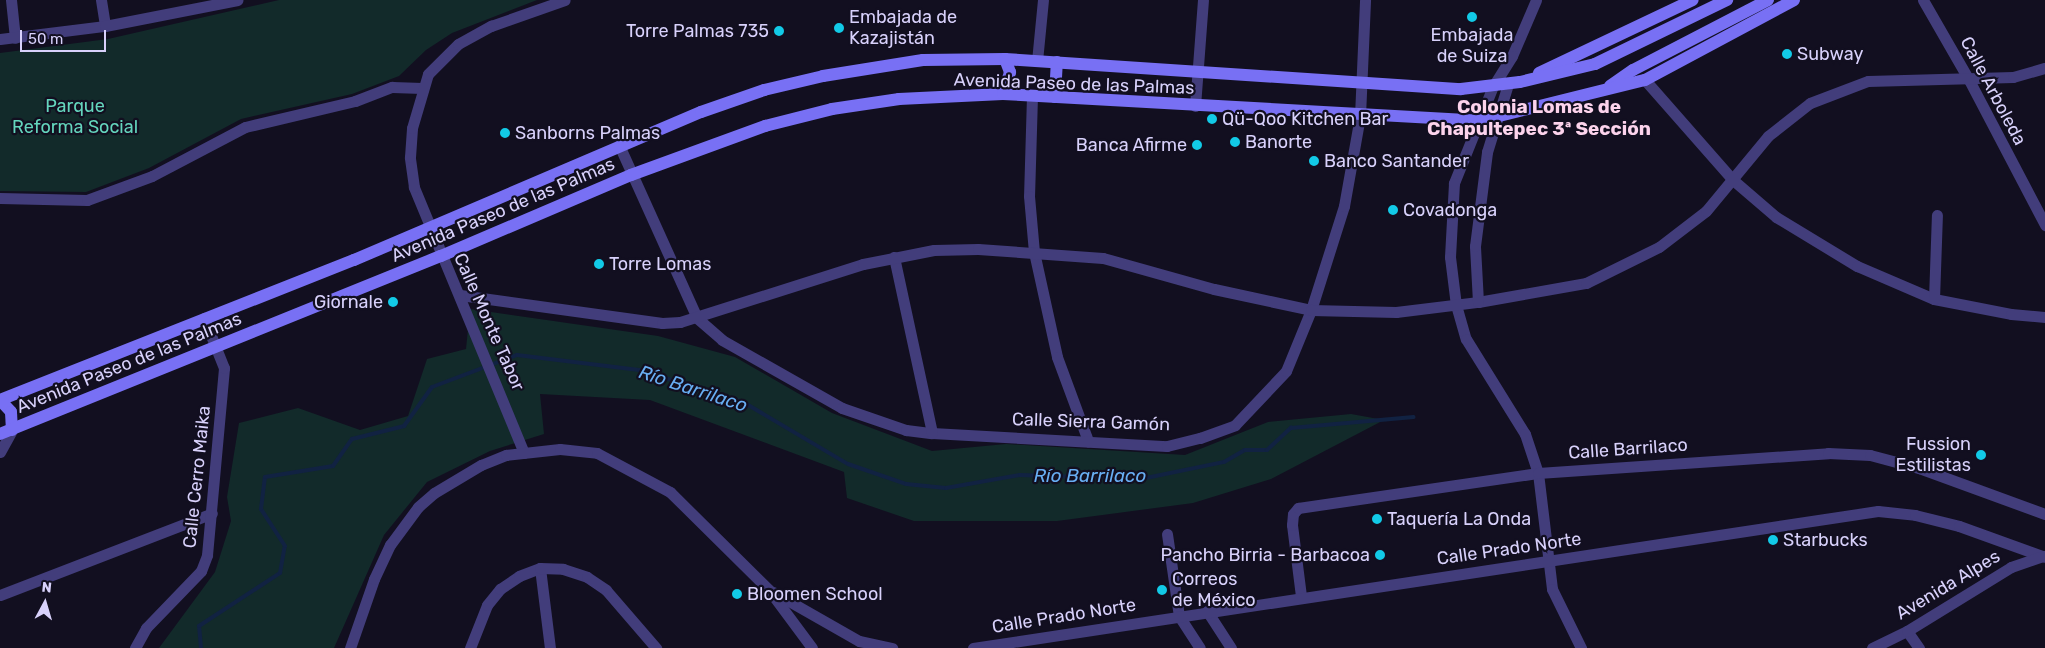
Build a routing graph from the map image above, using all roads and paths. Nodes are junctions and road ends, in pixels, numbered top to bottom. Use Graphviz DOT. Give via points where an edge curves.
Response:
graph roads {
  1 [pos="11,0"];
  2 [pos="102,0"];
  3 [pos="237,0"];
  4 [pos="565,0"];
  5 [pos="1043,0"];
  6 [pos="1203,0"];
  7 [pos="1365,0"];
  8 [pos="1536,0"];
  9 [pos="1693,0"];
  10 [pos="1727,0"];
  11 [pos="1768,0"];
  12 [pos="1794,0"];
  13 [pos="1922,0"];
  14 [pos="188,5"];
  15 [pos="105,26"];
  16 [pos="15,38"];
  17 [pos="0,39"];
  18 [pos="1005,59"];
  19 [pos="1037,61"];
  20 [pos="1057,62"];
  21 [pos="2045,68"];
  22 [pos="1198,73"];
  23 [pos="1645,80"];
  24 [pos="1969,80"];
  25 [pos="1514,83"];
  26 [pos="1361,85"];
  27 [pos="1493,86"];
  28 [pos="422,88"];
  29 [pos="1604,90"];
  30 [pos="1003,94"];
  31 [pos="1032,96"];
  32 [pos="1054,97"];
  33 [pos="1195,106"];
  34 [pos="1360,116"];
  35 [pos="1500,118"];
  36 [pos="1479,121"];
  37 [pos="618,145"];
  38 [pos="631,175"];
  39 [pos="1733,180"];
  40 [pos="0,198"];
  41 [pos="1937,215"];
  42 [pos="2045,226"];
  43 [pos="429,229"];
  44 [pos="1034,252"];
  45 [pos="441,256"];
  46 [pos="894,257"];
  47 [pos="460,295"];
  48 [pos="1934,299"];
  49 [pos="1478,302"];
  50 [pos="1456,305"];
  51 [pos="1311,310"];
  52 [pos="2045,317"];
  53 [pos="204,318"];
  54 [pos="697,318"];
  55 [pos="216,345"];
  56 [pos="0,400"];
  57 [pos="6,432"];
  58 [pos="932,433"];
  59 [pos="1088,441"];
  60 [pos="0,452"];
  61 [pos="524,453"];
  62 [pos="1538,473"];
  63 [pos="212,513"];
  64 [pos="2045,514"];
  65 [pos="1168,534"];
  66 [pos="2045,556"];
  67 [pos="1547,561"];
  68 [pos="540,568"];
  69 [pos="769,590"];
  70 [pos="0,595"];
  71 [pos="1301,596"];
  72 [pos="1207,612"];
  73 [pos="1179,616"];
  74 [pos="1907,631"];
  75 [pos="859,641"];
  76 [pos="135,648"];
  77 [pos="350,648"];
  78 [pos="470,648"];
  79 [pos="550,648"];
  80 [pos="656,648"];
  81 [pos="812,648"];
  82 [pos="849,648"];
  83 [pos="892,648"];
  84 [pos="973,648"];
  85 [pos="1200,648"];
  86 [pos="1231,648"];
  87 [pos="1581,648"];
  88 [pos="1872,648"];
  89 [pos="1919,648"];
  1 -- 16 [label="street"];
  2 -- 15 [label="street"];
  3 -- 14 [label="street"];
  4 -- 28 [label="street, Calle Monte Tabor" via="491,26 458,44 428,74"];
  5 -- 19 [label="street"];
  6 -- 22 [label="street"];
  7 -- 26 [label="street, Calle Sierra Gamón"];
  8 -- 27 [label="street" via="1512,56"];
  9 -- 25 [label="main road, Avenida Paseo de las Palmas"];
  10 -- 25 [label="main road, Avenida Paseo de las Palmas" via="1595,64"];
  11 -- 29 [label="main road, Avenida Paseo de las Palmas" via="1633,70"];
  12 -- 23 [label="main road, Avenida Paseo de las Palmas"];
  13 -- 24 [label="street, Calle Arboleda"];
  14 -- 15 [label="street"];
  15 -- 16 [label="street"];
  16 -- 17 [label="street"];
  18 -- 19 [label="main road, Avenida Paseo de las Palmas"];
  18 -- 30 [label="main road" via="1010,72"];
  18 -- 37 [label="main road, Avenida Paseo de las Palmas" via="923,60 823,76 764,90"];
  19 -- 20 [label="main road, Avenida Paseo de las Palmas"];
  20 -- 22 [label="main road, Avenida Paseo de las Palmas"];
  20 -- 32 [label="main road"];
  21 -- 24 [label="street" via="2013,77"];
  22 -- 26 [label="main road, Avenida Paseo de las Palmas"];
  22 -- 33 [label="street"];
  23 -- 29 [label="main road, Avenida Paseo de las Palmas"];
  23 -- 39 [label="street"];
  24 -- 39 [label="street" via="1921,77 1868,81 1810,103 1768,136"];
  24 -- 42 [label="street, Calle Arboleda"];
  25 -- 27 [label="main road, Avenida Paseo de las Palmas"];
  25 -- 35 [label="street"];
  26 -- 27 [label="main road, Avenida Paseo de las Palmas" via="1461,89"];
  26 -- 34 [label="street, Calle Sierra Gamón"];
  27 -- 36 [label="street"];
  28 -- 40 [label="street" via="392,87 355,101 245,126 152,176 88,200"];
  28 -- 43 [label="street, Calle Monte Tabor" via="412,128 410,157 414,187"];
  29 -- 35 [label="main road, Avenida Paseo de las Palmas"];
  30 -- 31 [label="main road, Avenida Paseo de las Palmas"];
  30 -- 38 [label="main road, Avenida Paseo de las Palmas" via="908,98 832,109 764,126"];
  31 -- 32 [label="main road, Avenida Paseo de las Palmas"];
  31 -- 44 [label="street" via="1029,196"];
  32 -- 33 [label="main road, Avenida Paseo de las Palmas"];
  33 -- 34 [label="main road, Avenida Paseo de las Palmas"];
  34 -- 36 [label="main road, Avenida Paseo de las Palmas"];
  34 -- 51 [label="street, Calle Sierra Gamón" via="1344,206"];
  35 -- 36 [label="main road, Avenida Paseo de las Palmas"];
  35 -- 49 [label="street" via="1487,152 1476,236"];
  36 -- 50 [label="street" via="1454,183 1450,258"];
  37 -- 38 [label="street"];
  37 -- 43 [label="main road, Avenida Paseo de las Palmas"];
  38 -- 45 [label="main road, Avenida Paseo de las Palmas"];
  38 -- 54 [label="street"];
  39 -- 48 [label="street" via="1776,217 1857,266"];
  39 -- 49 [label="street" via="1706,212 1659,247 1586,283"];
  41 -- 48 [label="street"];
  43 -- 45 [label="street, Calle Monte Tabor"];
  43 -- 53 [label="main road, Avenida Paseo de las Palmas"];
  44 -- 46 [label="street" via="934,250"];
  44 -- 51 [label="street" via="1103,258"];
  44 -- 59 [label="street" via="1057,357"];
  45 -- 47 [label="street, Calle Monte Tabor"];
  45 -- 55 [label="main road, Avenida Paseo de las Palmas"];
  46 -- 54 [label="street" via="801,281"];
  46 -- 58 [label="street"];
  47 -- 54 [label="street" via="662,323"];
  47 -- 61 [label="street, Calle Monte Tabor"];
  48 -- 52 [label="street"];
  49 -- 50 [label="street"];
  50 -- 51 [label="street" via="1396,312"];
  50 -- 62 [label="street" via="1466,339 1525,434"];
  51 -- 59 [label="street, Calle Sierra Gamón" via="1286,371 1235,425 1167,446"];
  53 -- 55 [label="street, Calle Cerro Maika"];
  53 -- 56 [label="main road, Avenida Paseo de las Palmas"];
  54 -- 58 [label="street, Calle Sierra Gamón" via="722,340 842,408 906,430"];
  55 -- 57 [label="main road, Avenida Paseo de las Palmas"];
  55 -- 63 [label="street, Calle Cerro Maika" via="224,368"];
  56 -- 57 [label="main road" via="12,412"];
  57 -- 60 [label="street"];
  58 -- 59 [label="street, Calle Sierra Gamón"];
  61 -- 69 [label="street" via="560,449 597,453 643,475 670,492"];
  61 -- 77 [label="street" via="506,455 481,465 418,507 386,554"];
  62 -- 64 [label="street, Calle Barrilaco" via="1828,453 1870,455 1919,468"];
  62 -- 67 [label="street"];
  62 -- 71 [label="street, Calle Barrilaco" via="1298,508 1293,514 1292,525"];
  63 -- 70 [label="street"];
  63 -- 76 [label="street, Calle Cerro Maika" via="207,555 201,571 146,628"];
  65 -- 73 [label="street"];
  66 -- 67 [label="street, Calle Prado Norte" via="1959,526 1915,515 1878,512"];
  66 -- 74 [label="street, Avenida Alpes" via="2011,567"];
  67 -- 71 [label="street, Calle Prado Norte"];
  67 -- 87 [label="street" via="1552,589"];
  68 -- 78 [label="street" via="519,576 500,589 486,605"];
  68 -- 79 [label="street"];
  68 -- 80 [label="street" via="563,569 588,577 606,590"];
  69 -- 75 [label="street"];
  69 -- 81 [label="street"];
  71 -- 72 [label="street, Calle Prado Norte"];
  72 -- 73 [label="street, Calle Prado Norte"];
  72 -- 86 [label="street"];
  73 -- 84 [label="street, Calle Prado Norte"];
  73 -- 85 [label="street"];
  74 -- 88 [label="street, Avenida Alpes"];
  74 -- 89 [label="street"];
  75 -- 82 [label="street"];
  75 -- 83 [label="street"];
}
